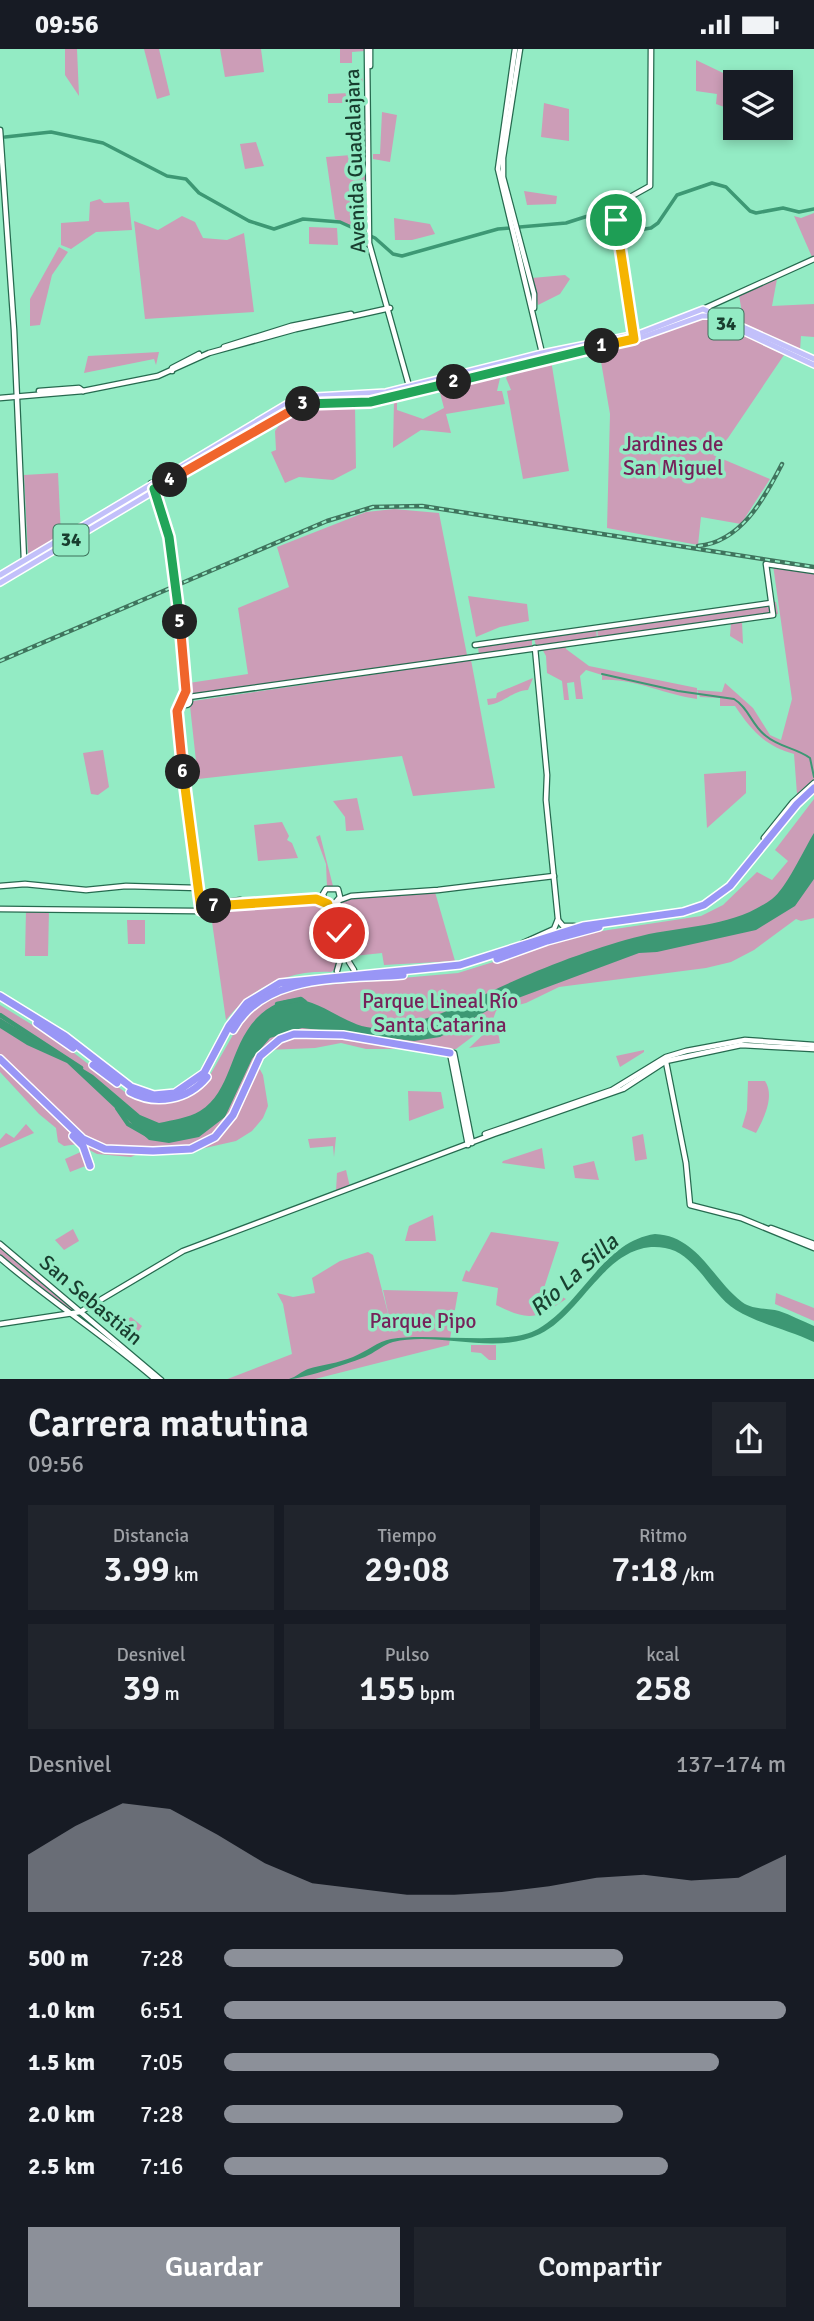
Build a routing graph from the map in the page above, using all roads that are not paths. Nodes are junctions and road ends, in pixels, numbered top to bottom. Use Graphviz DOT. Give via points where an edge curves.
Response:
graph roads {
  1 [pos="368,49"];
  2 [pos="517,49"];
  3 [pos="651,49"];
  4 [pos="0,132"];
  5 [pos="814,259"];
  6 [pos="388,307"];
  7 [pos="709,308"];
  8 [pos="634,337"];
  9 [pos="542,353"];
  10 [pos="814,359"];
  11 [pos="814,365"];
  12 [pos="411,389"];
  13 [pos="17,393"];
  14 [pos="0,397"];
  15 [pos="151,483"];
  16 [pos="154,489"];
  17 [pos="26,559"];
  18 [pos="814,571"];
  19 [pos="0,575"];
  20 [pos="0,583"];
  21 [pos="771,603"];
  22 [pos="475,645"];
  23 [pos="534,648"];
  24 [pos="187,700"];
  25 [pos="814,783"];
  26 [pos="814,790"];
  27 [pos="786,817"];
  28 [pos="764,838"];
  29 [pos="554,876"];
  30 [pos="735,880"];
  31 [pos="0,885"];
  32 [pos="198,888"];
  33 [pos="441,889"];
  34 [pos="324,891"];
  35 [pos="339,891"];
  36 [pos="338,902"];
  37 [pos="326,903"];
  38 [pos="201,908"];
  39 [pos="0,909"];
  40 [pos="558,919"];
  41 [pos="583,926"];
  42 [pos="343,934"];
  43 [pos="336,936"];
  44 [pos="522,944"];
  45 [pos="344,957"];
  46 [pos="430,968"];
  47 [pos="354,969"];
  48 [pos="337,971"];
  49 [pos="264,991"];
  50 [pos="0,996"];
  51 [pos="0,1002"];
  52 [pos="745,1040"];
  53 [pos="741,1045"];
  54 [pos="814,1047"];
  55 [pos="452,1053"];
  56 [pos="687,1053"];
  57 [pos="0,1059"];
  58 [pos="666,1059"];
  59 [pos="55,1114"];
  60 [pos="468,1144"];
  61 [pos="90,1166"];
  62 [pos="750,1221"];
  63 [pos="0,1244"];
  64 [pos="814,1246"];
  65 [pos="0,1258"];
  66 [pos="58,1292"];
  67 [pos="51,1299"];
  68 [pos="80,1312"];
  69 [pos="69,1315"];
  70 [pos="0,1324"];
  71 [pos="107,1338"];
  72 [pos="155,1379"];
  73 [pos="160,1379"];
  1 -- 6 [label="street, Avenida Guadalajara" via="370,238"];
  2 -- 9 [label="street" via="503,177"];
  3 -- 8 [label="street" via="650,185 623,201 616,221"];
  4 -- 13 [label="street"];
  5 -- 7 [label="street"];
  6 -- 12 [label="street, Avenida Guadalajara"];
  6 -- 13 [label="street" via="83,391"];
  7 -- 8 [label="main road, 34"];
  7 -- 10 [label="main road, 34"];
  8 -- 9 [label="main road, 34"];
  8 -- 11 [label="main road, 34" via="706,315"];
  8 -- 12 [label="main road, 34"];
  9 -- 12 [label="main road, 34"];
  12 -- 15 [label="main road, 34" via="298,397"];
  12 -- 16 [label="main road, 34" via="370,402 299,405"];
  13 -- 14 [label="street"];
  13 -- 17 [label="street"];
  15 -- 16 [label="street"];
  15 -- 17 [label="main road, 34"];
  16 -- 20 [label="main road, 34"];
  16 -- 24 [label="street" via="169,537"];
  17 -- 19 [label="main road, 34"];
  18 -- 21 [label="street" via="769,563"];
  21 -- 22 [label="street"];
  21 -- 23 [label="street" via="773,615"];
  23 -- 24 [label="street"];
  23 -- 29 [label="street"];
  24 -- 32 [label="street" via="179,712"];
  25 -- 28 [label="street"];
  26 -- 27 [label="highway"];
  26 -- 51 [label="highway" via="732,889 705,908 571,933 458,969 284,988 261,998 244,1013 205,1080 174,1098 155,1100 135,1094 55,1035"];
  27 -- 28 [label="highway"];
  27 -- 30 [label="highway"];
  28 -- 30 [label="highway"];
  29 -- 33 [label="street"];
  29 -- 40 [label="street"];
  30 -- 41 [label="highway" via="718,897 692,910"];
  31 -- 32 [label="street" via="86,890"];
  32 -- 38 [label="street"];
  33 -- 35 [label="street"];
  33 -- 36 [label="street" via="351,896"];
  34 -- 35 [label="street" via="331,887"];
  34 -- 37 [label="street"];
  34 -- 38 [label="street" via="312,896 225,901"];
  35 -- 36 [label="street"];
  36 -- 37 [label="street"];
  36 -- 42 [label="street"];
  37 -- 38 [label="street" via="284,900"];
  37 -- 43 [label="street"];
  38 -- 39 [label="street"];
  40 -- 41 [label="street" via="563,926"];
  40 -- 44 [label="street" via="554,929"];
  41 -- 44 [label="highway"];
  42 -- 43 [label="street"];
  42 -- 45 [label="street"];
  43 -- 45 [label="street"];
  44 -- 46 [label="highway" via="480,960"];
  45 -- 47 [label="street"];
  45 -- 48 [label="street"];
  46 -- 47 [label="highway" via="415,964"];
  46 -- 49 [label="highway" via="298,979"];
  47 -- 48 [label="highway"];
  48 -- 49 [label="highway" via="285,977"];
  49 -- 50 [label="highway" via="233,1019 200,1078 182,1091 161,1095 146,1094 124,1083 65,1036"];
  52 -- 53 [label="street"];
  52 -- 54 [label="street"];
  52 -- 56 [label="street"];
  53 -- 54 [label="street"];
  53 -- 56 [label="street"];
  55 -- 59 [label="highway" via="303,1032 271,1045 255,1064 229,1121 205,1144 177,1150 105,1149 83,1139"];
  55 -- 60 [label="street"];
  56 -- 58 [label="street"];
  57 -- 59 [label="highway"];
  58 -- 60 [label="street" via="622,1086"];
  58 -- 62 [label="street" via="690,1205"];
  59 -- 61 [label="highway" via="83,1146"];
  60 -- 68 [label="street" via="192,1248"];
  62 -- 64 [label="street"];
  62 -- 64 [label="street"];
  63 -- 66 [label="street, San Sebastián"];
  65 -- 67 [label="street, San Sebastián"];
  66 -- 67 [label="street"];
  66 -- 68 [label="street, San Sebastián"];
  67 -- 69 [label="street, San Sebastián"];
  68 -- 69 [label="street"];
  68 -- 71 [label="street, San Sebastián"];
  69 -- 70 [label="street"];
  69 -- 71 [label="street, San Sebastián"];
  71 -- 72 [label="street, San Sebastián"];
  71 -- 73 [label="street, San Sebastián"];
}
